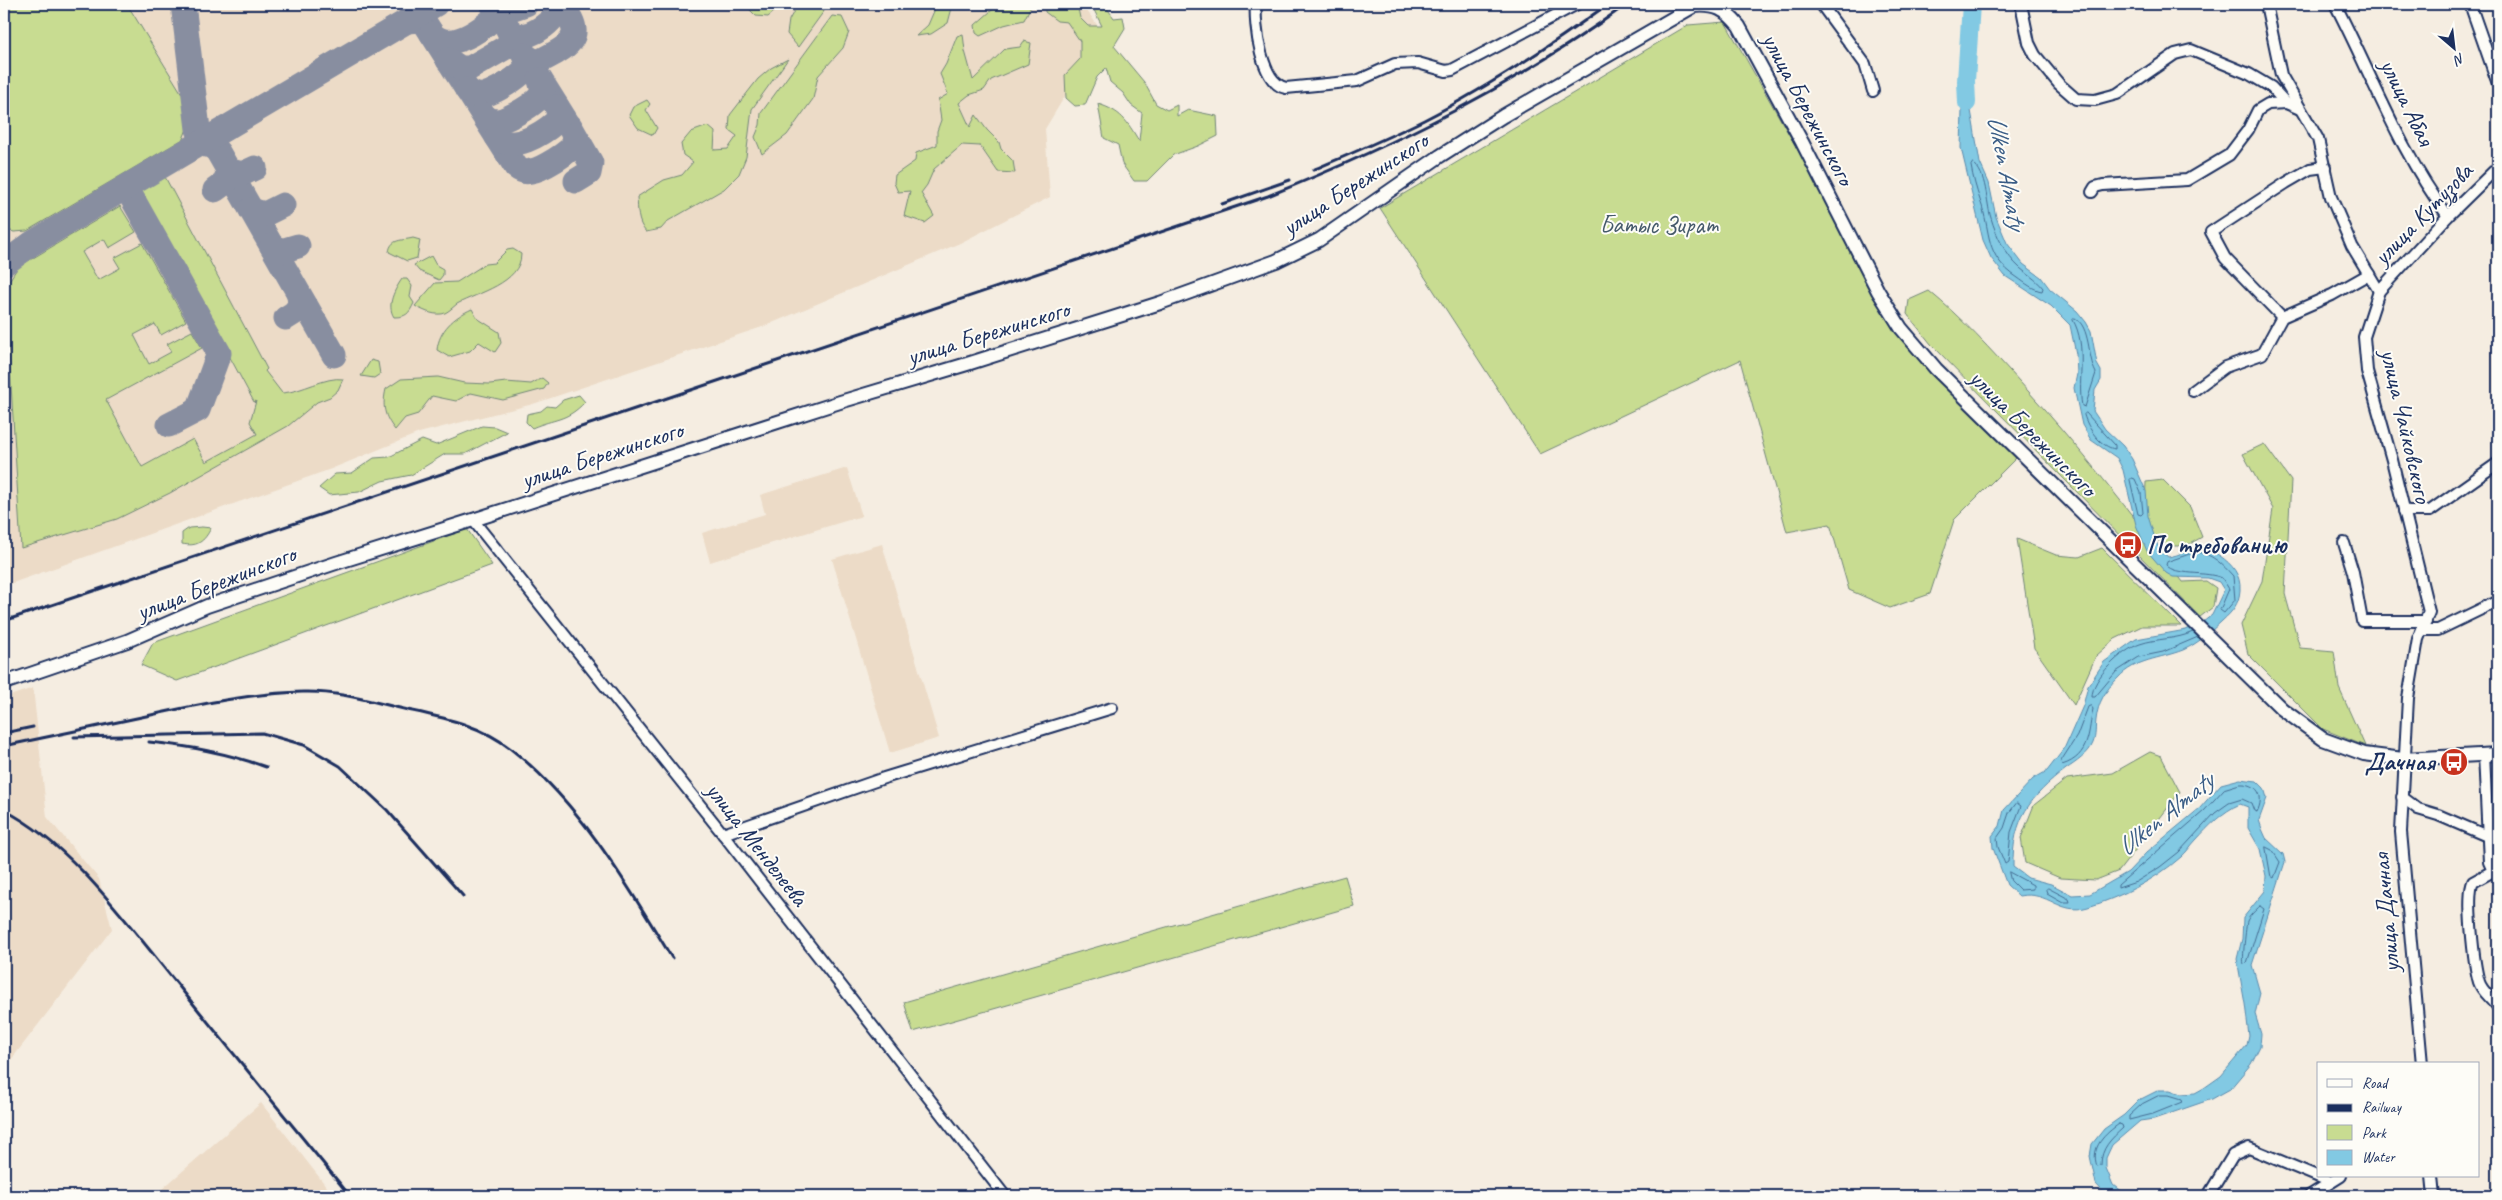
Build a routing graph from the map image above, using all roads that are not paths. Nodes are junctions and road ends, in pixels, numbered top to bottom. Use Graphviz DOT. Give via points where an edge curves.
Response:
graph roads {
  1 [pos="1256,4"];
  2 [pos="1578,4"];
  3 [pos="1711,4"];
  4 [pos="1821,4"];
  5 [pos="2021,4"];
  6 [pos="2266,4"];
  7 [pos="2335,4"];
  8 [pos="2470,4"];
  9 [pos="2498,84"];
  10 [pos="1874,91"];
  11 [pos="2286,103"];
  12 [pos="2300,109"];
  13 [pos="2325,167"];
  14 [pos="2498,167"];
  15 [pos="2092,192"];
  16 [pos="2448,216"];
  17 [pos="2368,274"];
  18 [pos="2378,291"];
  19 [pos="2282,317"];
  20 [pos="2193,391"];
  21 [pos="2498,462"];
  22 [pos="2404,511"];
  23 [pos="473,520"];
  24 [pos="2344,543"];
  25 [pos="2498,601"];
  26 [pos="2424,625"];
  27 [pos="4,683"];
  28 [pos="1112,708"];
  29 [pos="2484,754"];
  30 [pos="2498,754"];
  31 [pos="2403,759"];
  32 [pos="2402,797"];
  33 [pos="723,834"];
  34 [pos="2493,836"];
  35 [pos="2496,872"];
  36 [pos="2498,1007"];
  37 [pos="2422,1062"];
  38 [pos="2317,1176"];
  39 [pos="2321,1178"];
  40 [pos="2338,1178"];
  41 [pos="2432,1178"];
  42 [pos="2331,1182"];
  43 [pos="1005,1196"];
  44 [pos="2208,1196"];
  45 [pos="2310,1196"];
  46 [pos="2434,1196"];
  1 -- 2 [label="street" via="1255,18 1265,66 1278,87 1286,88 1357,80 1396,64 1418,63 1452,70"];
  3 -- 23 [label="main road, улица Бережинского" via="1694,6 1503,116 1319,240 1276,261 1151,306"];
  3 -- 31 [label="main road, улица Бережинского" via="1739,26 1878,291 1901,328 1936,369 2282,709 2323,739 2364,754"];
  4 -- 10 [label="street" via="1865,64"];
  5 -- 11 [label="street" via="2029,43 2035,55 2076,99 2095,100 2117,94 2174,54 2191,50 2250,74"];
  6 -- 12 [label="street" via="2281,75"];
  7 -- 16 [label="street, улица Абая" via="2399,138 2427,188"];
  8 -- 9 [label="street"];
  11 -- 12 [label="street"];
  11 -- 15 [label="street" via="2268,104 2258,110 2229,155 2187,180 2103,185 2094,187"];
  12 -- 13 [label="street" via="2318,139"];
  13 -- 17 [label="street" via="2331,197"];
  13 -- 19 [label="street" via="2294,178 2211,232 2225,258"];
  14 -- 16 [label="street, улица Кутузова"];
  16 -- 18 [label="street, улица Кутузова"];
  17 -- 18 [label="street"];
  17 -- 19 [label="street" via="2332,295"];
  18 -- 22 [label="street, улица Чайковского" via="2364,336 2367,371"];
  19 -- 20 [label="street" via="2262,354 2225,367"];
  21 -- 22 [label="street" via="2430,511"];
  22 -- 26 [label="street, улица Чайковского" via="2429,612"];
  23 -- 27 [label="main road, улица Бережинского" via="221,601 127,641"];
  23 -- 33 [label="street, улица Менделеева"];
  24 -- 26 [label="street" via="2362,622"];
  25 -- 26 [label="street" via="2438,630"];
  26 -- 31 [label="street, улица Чайковского" via="2418,639 2408,698"];
  28 -- 33 [label="street" via="884,778"];
  29 -- 30 [label="main road, улица Бережинского"];
  29 -- 31 [label="main road, улица Бережинского"];
  29 -- 34 [label="street"];
  31 -- 32 [label="street, улица Дачная"];
  32 -- 34 [label="street" via="2418,809"];
  32 -- 37 [label="street, улица Дачная" via="2401,832"];
  33 -- 43 [label="street, улица Менделеева"];
  34 -- 35 [label="street" via="2489,862"];
  35 -- 36 [label="street" via="2473,882 2470,912 2479,983"];
  38 -- 44 [label="street" via="2249,1148 2233,1155"];
  39 -- 42 [label="street"];
  40 -- 42 [label="street"];
  41 -- 46 [label="street"];
  42 -- 45 [label="street"];
}
